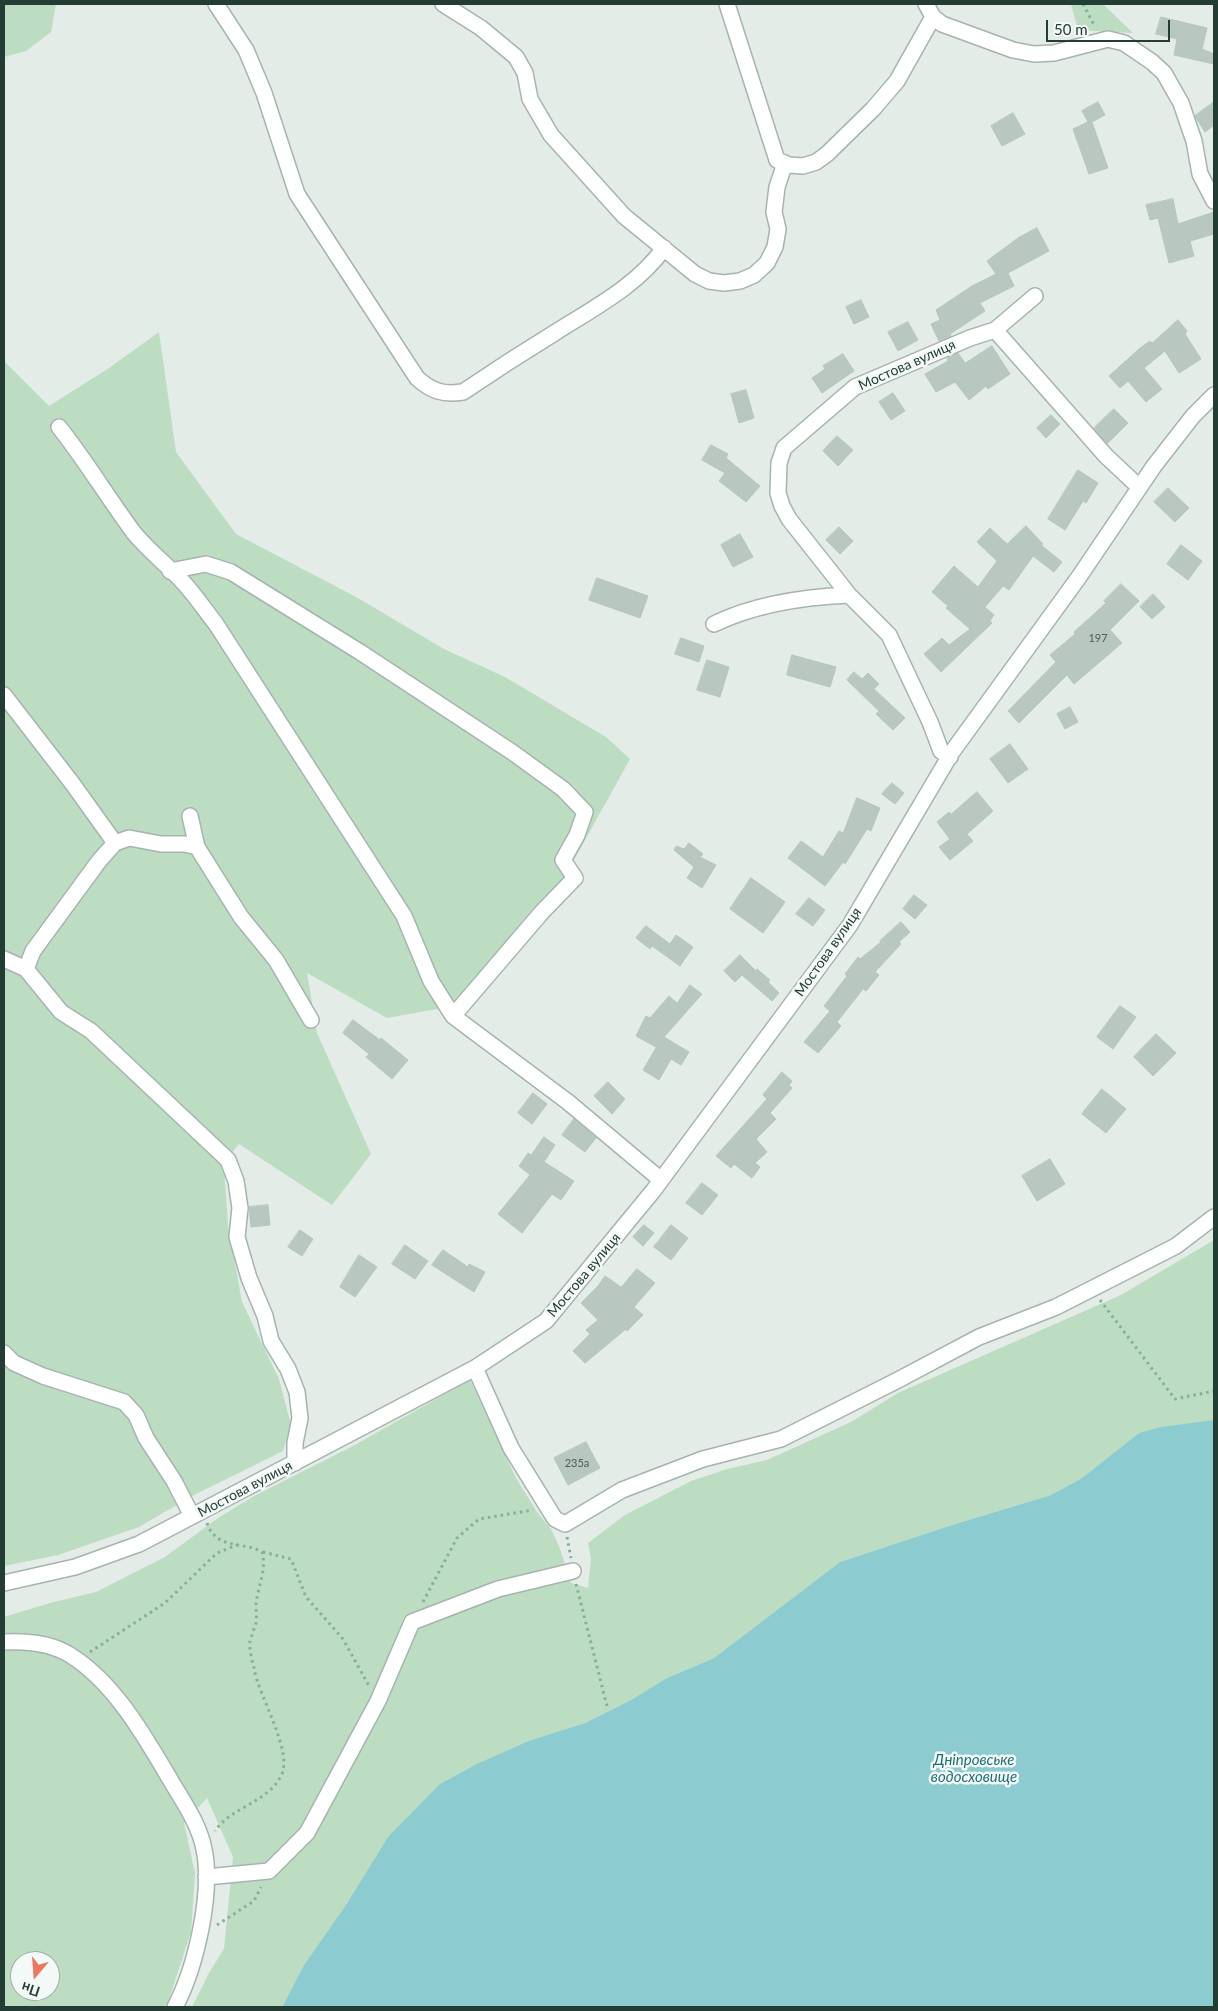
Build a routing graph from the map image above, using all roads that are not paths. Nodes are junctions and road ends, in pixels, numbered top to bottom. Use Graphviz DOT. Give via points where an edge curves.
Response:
graph roads {
  1 [pos="216,4"];
  2 [pos="443,4"];
  3 [pos="727,4"];
  4 [pos="926,4"];
  5 [pos="933,18"];
  6 [pos="785,163"];
  7 [pos="1214,201"];
  8 [pos="664,248"];
  9 [pos="1035,296"];
  10 [pos="995,330"];
  11 [pos="1214,395"];
  12 [pos="59,426"];
  13 [pos="1139,487"];
  14 [pos="170,571"];
  15 [pos="849,595"];
  16 [pos="714,624"];
  17 [pos="4,695"];
  18 [pos="950,757"];
  19 [pos="190,816"];
  20 [pos="115,843"];
  21 [pos="196,847"];
  22 [pos="4,959"];
  23 [pos="26,969"];
  24 [pos="453,1016"];
  25 [pos="312,1020"];
  26 [pos="660,1180"];
  27 [pos="1214,1217"];
  28 [pos="7,1360"];
  29 [pos="475,1368"];
  30 [pos="295,1463"];
  31 [pos="198,1514"];
  32 [pos="573,1570"];
  33 [pos="4,1583"];
  34 [pos="4,1642"];
  35 [pos="206,1878"];
  36 [pos="175,2007"];
  1 -- 8 [label="street" via="246,50 264,93 297,194 426,387 450,394 463,392 635,279"];
  2 -- 8 [label="street" via="481,28 516,57 525,73 530,99 551,135 624,216"];
  3 -- 6 [label="street" via="768,136 777,160"];
  4 -- 5 [label="street"];
  5 -- 6 [label="street" via="898,81 860,122 816,162 803,166"];
  5 -- 7 [label="street" via="1013,50 1034,54 1054,53 1108,39 1124,43 1164,73 1181,103 1194,141 1200,174"];
  6 -- 8 [label="street" via="777,187 774,212 778,229 775,247 767,263 754,275 740,281 709,281"];
  9 -- 10 [label="street, Мостова вулиця"];
  10 -- 13 [label="street" via="1106,456"];
  10 -- 15 [label="street, Мостова вулиця" via="855,387 784,448 778,463 778,493 782,506 788,519"];
  11 -- 13 [label="street, Мостова вулиця" via="1193,416"];
  12 -- 14 [label="street" via="136,534"];
  13 -- 18 [label="street, Мостова вулиця"];
  14 -- 24 [label="street" via="182,581 216,624 404,916 431,981"];
  14 -- 24 [label="street" via="206,564 231,572 512,752 564,789 585,812 563,860 575,878"];
  15 -- 16 [label="street" via="817,596 767,606 735,614"];
  15 -- 18 [label="street, Мостова вулиця" via="888,635 941,751"];
  17 -- 20 [label="street"];
  18 -- 26 [label="street, Мостова вулиця" via="850,925"];
  19 -- 21 [label="street"];
  20 -- 21 [label="street" via="129,838"];
  20 -- 23 [label="street" via="38,944"];
  21 -- 25 [label="street" via="241,917 276,960"];
  22 -- 23 [label="street"];
  23 -- 30 [label="street" via="61,1012 91,1031 228,1160 236,1181 240,1208 238,1237 249,1278 265,1316 270,1341 298,1392 300,1418"];
  24 -- 26 [label="street" via="568,1102"];
  26 -- 29 [label="street, Мостова вулиця" via="546,1321"];
  27 -- 29 [label="street" via="1176,1246 1056,1307 979,1337 781,1439 703,1459 622,1490 565,1524 555,1519 510,1448"];
  28 -- 31 [label="street" via="43,1376 124,1402 136,1415 146,1438"];
  29 -- 30 [label="street, Мостова вулиця"];
  30 -- 31 [label="street, Мостова вулиця"];
  31 -- 33 [label="street, Мостова вулиця" via="140,1544 75,1567"];
  32 -- 35 [label="street" via="498,1589 412,1622 378,1701 307,1833 269,1871"];
  34 -- 35 [label="street" via="22,1641 48,1646 69,1655 94,1674 128,1711 196,1823 204,1849"];
  35 -- 36 [label="street" via="206,1901 198,1938 182,1994"];
}
